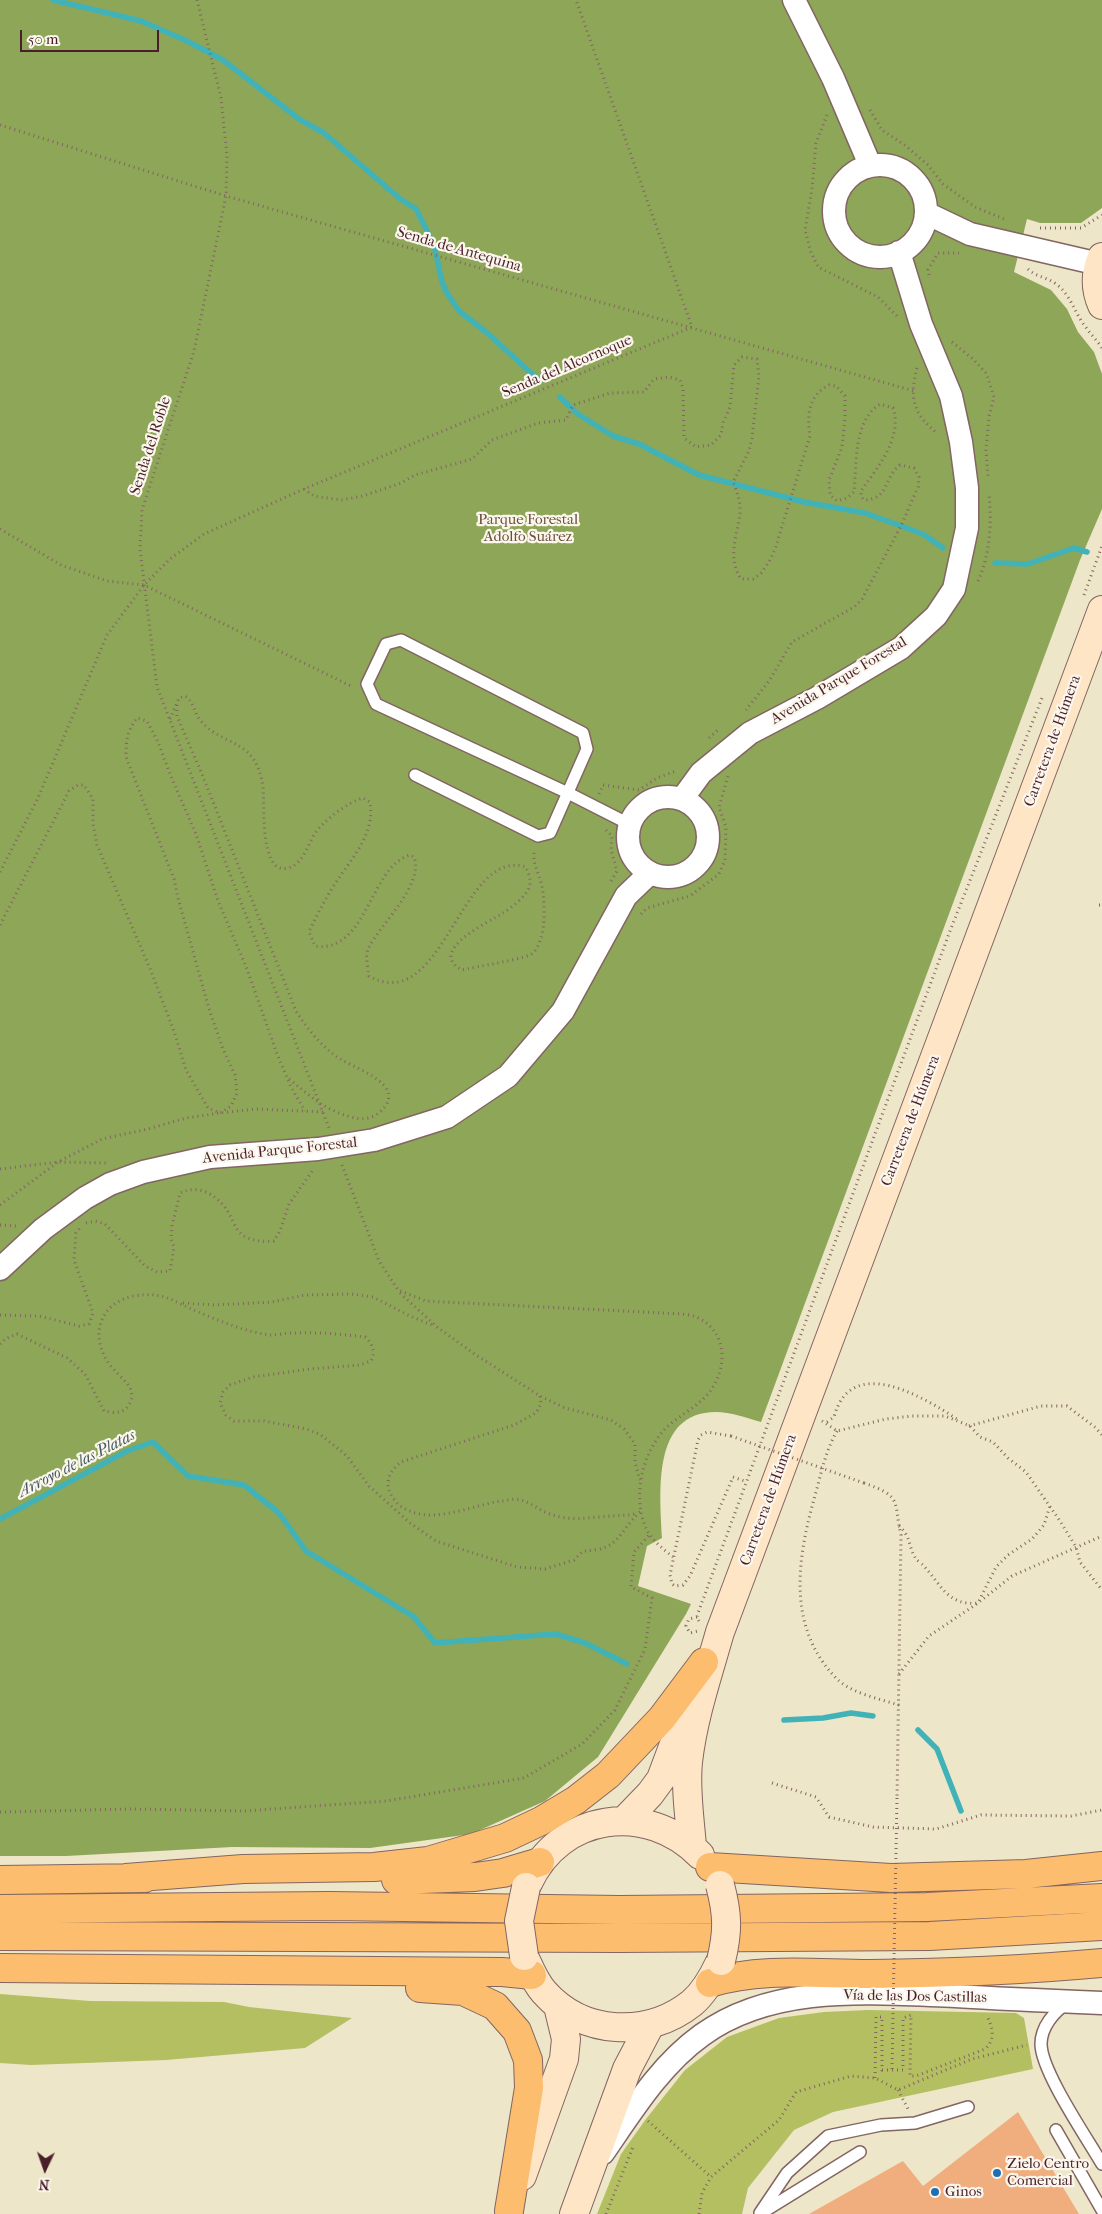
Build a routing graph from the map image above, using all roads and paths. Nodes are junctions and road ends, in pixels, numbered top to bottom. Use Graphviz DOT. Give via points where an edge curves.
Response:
graph roads {
  1 [pos="197,0"];
  2 [pos="576,0"];
  3 [pos="794,0"];
  4 [pos="843,103"];
  5 [pos="0,125"];
  6 [pos="870,166"];
  7 [pos="226,196"];
  8 [pos="926,213"];
  9 [pos="1010,222"];
  10 [pos="1034,231"];
  11 [pos="1040,233"];
  12 [pos="900,252"];
  13 [pos="963,253"];
  14 [pos="1101,260"];
  15 [pos="1026,266"];
  16 [pos="1038,269"];
  17 [pos="930,279"];
  18 [pos="1102,305"];
  19 [pos="903,322"];
  20 [pos="692,327"];
  21 [pos="949,336"];
  22 [pos="917,366"];
  23 [pos="914,391"];
  24 [pos="942,442"];
  25 [pos="988,479"];
  26 [pos="989,488"];
  27 [pos="304,490"];
  28 [pos="0,529"];
  29 [pos="1102,546"];
  30 [pos="144,585"];
  31 [pos="976,586"];
  32 [pos="1092,606"];
  33 [pos="1102,662"];
  34 [pos="353,686"];
  35 [pos="1045,693"];
  36 [pos="176,704"];
  37 [pos="754,706"];
  38 [pos="746,710"];
  39 [pos="739,715"];
  40 [pos="170,720"];
  41 [pos="726,725"];
  42 [pos="706,740"];
  43 [pos="1043,769"];
  44 [pos="678,770"];
  45 [pos="729,774"];
  46 [pos="416,775"];
  47 [pos="568,793"];
  48 [pos="682,799"];
  49 [pos="593,806"];
  50 [pos="629,824"];
  51 [pos="538,836"];
  52 [pos="0,872"];
  53 [pos="650,873"];
  54 [pos="608,885"];
  55 [pos="619,909"];
  56 [pos="0,925"];
  57 [pos="286,1077"];
  58 [pos="304,1111"];
  59 [pos="323,1112"];
  60 [pos="220,1113"];
  61 [pos="318,1149"];
  62 [pos="58,1162"];
  63 [pos="109,1163"];
  64 [pos="0,1169"];
  65 [pos="0,1205"];
  66 [pos="0,1269"];
  67 [pos="398,1290"];
  68 [pos="182,1303"];
  69 [pos="0,1315"];
  70 [pos="437,1327"];
  71 [pos="0,1344"];
  72 [pos="540,1396"];
  73 [pos="818,1420"];
  74 [pos="825,1422"];
  75 [pos="970,1426"];
  76 [pos="836,1431"];
  77 [pos="1102,1435"];
  78 [pos="640,1480"];
  79 [pos="746,1482"];
  80 [pos="754,1485"];
  81 [pos="1051,1506"];
  82 [pos="899,1526"];
  83 [pos="650,1534"];
  84 [pos="1102,1536"];
  85 [pos="1076,1547"];
  86 [pos="1102,1590"];
  87 [pos="978,1603"];
  88 [pos="697,1617"];
  89 [pos="720,1632"];
  90 [pos="704,1662"];
  91 [pos="899,1674"];
  92 [pos="899,1705"];
  93 [pos="772,1783"];
  94 [pos="1102,1810"];
  95 [pos="0,1812"];
  96 [pos="624,1821"];
  97 [pos="692,1847"];
  98 [pos="540,1862"];
  99 [pos="1102,1866"];
  100 [pos="715,1876"];
  101 [pos="126,1878"];
  102 [pos="0,1880"];
  103 [pos="1102,1898"];
  104 [pos="0,1909"];
  105 [pos="1102,1926"];
  106 [pos="0,1936"];
  107 [pos="1102,1963"];
  108 [pos="528,1965"];
  109 [pos="0,1968"];
  110 [pos="268,1971"];
  111 [pos="715,1972"];
  112 [pos="1070,2002"];
  113 [pos="1102,2004"];
  114 [pos="558,2006"];
  115 [pos="886,2012"];
  116 [pos="896,2012"];
  117 [pos="906,2012"];
  118 [pos="915,2012"];
  119 [pos="984,2013"];
  120 [pos="650,2025"];
  121 [pos="1029,2037"];
  122 [pos="892,2069"];
  123 [pos="875,2078"];
  124 [pos="898,2090"];
  125 [pos="968,2107"];
  126 [pos="914,2123"];
  127 [pos="642,2126"];
  128 [pos="1056,2130"];
  129 [pos="636,2141"];
  130 [pos="860,2152"];
  131 [pos="1102,2164"];
  132 [pos="590,2170"];
  133 [pos="711,2177"];
  134 [pos="1102,2210"];
  135 [pos="509,2213"];
  136 [pos="574,2214"];
  137 [pos="606,2214"];
  138 [pos="699,2214"];
  139 [pos="760,2214"];
  1 -- 7 [label="path, Senda del Roble" via="221,98 227,156"];
  2 -- 20 [label="path"];
  3 -- 4 [label="street"];
  4 -- 6 [label="street"];
  4 -- 9 [label="path" via="863,97 882,130 913,152 943,184 975,207"];
  4 -- 19 [label="path" via="826,116 816,143 805,230 811,252 818,267 878,297"];
  5 -- 7 [label="path, Senda de Antequina"];
  6 -- 8 [label="street" via="898,168 909,175 919,186"];
  6 -- 12 [label="street" via="851,175 838,191 834,219 847,243 859,252 879,256"];
  7 -- 20 [label="path, Senda de Antequina"];
  7 -- 30 [label="path, Senda del Roble" via="194,351 142,510 140,549"];
  8 -- 12 [label="street" via="918,236"];
  8 -- 14 [label="street" via="970,234"];
  10 -- 11 [label="path"];
  12 -- 48 [label="street, Avenida Parque Forestal" via="921,324 951,396 961,442 967,488 967,528 954,589 936,616 901,648 750,733 701,773"];
  13 -- 17 [label="path" via="938,252 928,270"];
  14 -- 18 [label="main road" via="1097,287"];
  15 -- 16 [label="path"];
  20 -- 23 [label="path, Senda de Antequina"];
  20 -- 27 [label="path, Senda del Alcornoque"];
  21 -- 25 [label="path" via="952,344 986,373 994,397 987,432"];
  22 -- 23 [label="path"];
  23 -- 24 [label="path" via="913,401 920,418 940,434"];
  26 -- 31 [label="path" via="992,524"];
  27 -- 30 [label="path, Senda del Alcornoque" via="204,534 170,558"];
  27 -- 38 [label="path" via="314,496 340,500 382,490 415,475 472,459 492,440 538,423 566,420 574,405 610,393 644,392 654,379 669,377 680,380 684,438 696,447 711,445 721,435 730,407 734,365 742,357 749,356 757,359 760,376 749,451 733,482 740,512 733,559 741,579 753,579 761,574 775,548 810,436 809,414 815,396 829,385 836,386 845,396 842,447 829,480 830,495 837,501 854,492 861,428 868,415 880,404 893,408 894,429 885,456 861,491 861,496 864,500 871,500 883,493 891,472 900,465 914,468 919,477 918,487 901,526 862,598 854,607 792,642 769,681"];
  28 -- 30 [label="path" via="61,565 107,581"];
  29 -- 32 [label="path"];
  30 -- 34 [label="path"];
  30 -- 52 [label="path" via="106,635 38,798"];
  32 -- 43 [label="main road, Carretera de Húmera"];
  33 -- 43 [label="main road" via="1070,737"];
  35 -- 79 [label="path" via="950,930"];
  36 -- 40 [label="path"];
  36 -- 51 [label="path" via="185,696 193,701 200,720 248,751 253,759 263,786 268,852 271,863 278,868 296,865 319,828 350,803 364,798 370,802 370,826 362,844 319,910 309,932 315,946 325,948 338,944 361,917 394,865 402,857 414,857 416,863 410,887 367,950 370,976 381,983 407,979 430,961 471,896 503,867 526,867 530,886 503,913 476,927 451,953 450,960 462,970 522,959 532,954 543,930 544,913 542,884 532,858"];
  36 -- 57 [label="path" via="177,716 296,1011 307,1028 333,1055 378,1078 388,1092 388,1104 371,1118 358,1119 328,1109"];
  37 -- 38 [label="path"];
  38 -- 39 [label="path"];
  41 -- 42 [label="path"];
  43 -- 89 [label="main road, Carretera de Húmera"];
  44 -- 49 [label="path" via="639,790 603,785"];
  45 -- 55 [label="path" via="719,808 726,827 725,860 719,874 690,896 647,908 636,918"];
  46 -- 51 [label="lane"];
  47 -- 47 [label="lane" via="587,749 583,733 401,640 386,644 367,684 376,704"];
  47 -- 49 [label="lane"];
  47 -- 51 [label="lane" via="550,833"];
  48 -- 50 [label="street" via="666,797 650,801 637,810"];
  48 -- 53 [label="street" via="695,807 704,819 709,838 704,856 690,871 671,878"];
  49 -- 50 [label="lane"];
  49 -- 54 [label="path" via="590,814 612,836 611,850 617,871"];
  50 -- 53 [label="street" via="630,852 638,865"];
  53 -- 55 [label="street, Avenida Parque Forestal" via="626,896"];
  55 -- 61 [label="street, Avenida Parque Forestal" via="564,1011 508,1076 447,1117 374,1140"];
  56 -- 60 [label="path" via="69,791 84,785 93,799 97,845 151,970 186,1070 208,1108"];
  57 -- 58 [label="path"];
  57 -- 60 [label="path" via="247,969 218,901 196,834 158,742 147,721 137,718 126,737 126,757 174,879 210,1010 235,1074 237,1093 231,1106"];
  58 -- 59 [label="path"];
  58 -- 60 [label="path" via="256,1109"];
  60 -- 62 [label="path" via="102,1139"];
  61 -- 66 [label="street, Avenida Parque Forestal" via="210,1157 168,1165 110,1184 84,1198 42,1229"];
  61 -- 69 [label="path" via="314,1170 289,1204 274,1241 263,1242 244,1235 211,1194 190,1189 180,1194 177,1203 172,1226 174,1247 170,1270 157,1272 145,1266 105,1224 95,1221 83,1224 76,1233 74,1260 93,1312 89,1324 79,1326 39,1316"];
  62 -- 63 [label="path"];
  62 -- 64 [label="path"];
  62 -- 65 [label="path"];
  67 -- 70 [label="path"];
  68 -- 70 [label="path" via="222,1305 272,1302 305,1295 352,1294 373,1297"];
  68 -- 71 [label="path" via="153,1293 114,1303 104,1313 98,1327 102,1351 130,1389 131,1400 127,1409 118,1413 104,1411 85,1374 67,1358 17,1334 5,1338"];
  68 -- 72 [label="path" via="242,1328 271,1335 351,1335 371,1342 374,1356 371,1361 252,1377 230,1385 223,1392 220,1403 226,1415 234,1421 264,1421 321,1435 347,1456 369,1486 410,1523 436,1541 517,1567 545,1569 574,1560 583,1551 613,1544 641,1511 633,1515 567,1518 551,1515 530,1502 514,1499 456,1512 417,1515 390,1494 388,1486 389,1476 401,1462 514,1425 536,1413 541,1404"];
  70 -- 72 [label="path"];
  72 -- 78 [label="path" via="565,1408 610,1420 624,1429 635,1444 634,1463"];
  73 -- 74 [label="path"];
  74 -- 75 [label="path" via="834,1417 844,1394 878,1382 906,1391"];
  74 -- 76 [label="path"];
  75 -- 76 [label="path" via="946,1416 912,1416"];
  75 -- 77 [label="path" via="1041,1406 1067,1406"];
  75 -- 81 [label="path" via="1026,1472"];
  76 -- 92 [label="path" via="827,1449 806,1526 799,1576 801,1606 807,1632 837,1680 861,1693"];
  79 -- 80 [label="path"];
  79 -- 82 [label="path, bridge" via="733,1476 690,1576 683,1585 672,1584 670,1575 698,1440 707,1432 731,1436 881,1489 893,1499 899,1512"];
  79 -- 88 [label="path"];
  81 -- 85 [label="path"];
  81 -- 87 [label="path" via="1044,1525 1032,1539 996,1567"];
  82 -- 87 [label="path" via="910,1539 917,1560 947,1595 962,1603"];
  82 -- 91 [label="path"];
  83 -- 95 [label="path" via="634,1552 631,1587 652,1598 645,1649 615,1710 582,1744 524,1778 386,1802 244,1811"];
  84 -- 85 [label="path"];
  85 -- 86 [label="path" via="1080,1562"];
  85 -- 87 [label="path" via="1012,1576"];
  87 -- 91 [label="path" via="929,1636"];
  88 -- 88 [label="path" via="700,1628 690,1632 686,1629 687,1621"];
  89 -- 90 [label="main road, Carretera de Húmera"];
  89 -- 97 [label="main road, Carretera de Húmera" via="694,1724 688,1763"];
  90 -- 96 [label="main road, Carretera de Húmera" via="665,1772 650,1794"];
  90 -- 101 [label="highway" via="662,1718 608,1775 576,1800 505,1838 418,1862 374,1867 243,1870"];
  91 -- 92 [label="path"];
  92 -- 122 [label="path, bridge"];
  93 -- 94 [label="path" via="816,1798 828,1817 873,1827 936,1829 981,1815 1071,1816"];
  96 -- 97 [label="main road" via="672,1832"];
  96 -- 98 [label="main road" via="583,1829 564,1839"];
  97 -- 100 [label="main road"];
  98 -- 101 [label="highway" via="503,1873 446,1879"];
  98 -- 108 [label="main road, bridge" via="526,1887 519,1921"];
  99 -- 100 [label="highway" via="1026,1874 891,1878"];
  100 -- 111 [label="main road, bridge" via="727,1910 727,1936"];
  101 -- 102 [label="highway"];
  103 -- 104 [label="highway" via="927,1906 650,1910 330,1906"];
  105 -- 106 [label="highway" via="930,1936"];
  107 -- 111 [label="highway" via="955,1973"];
  108 -- 110 [label="highway" via="502,1972"];
  108 -- 114 [label="main road" via="544,1992"];
  109 -- 110 [label="highway"];
  110 -- 135 [label="highway" via="320,1984 463,1991 495,2006 517,2031 528,2060 528,2088"];
  111 -- 120 [label="main road" via="694,2002 673,2016"];
  112 -- 113 [label="street, Vía de las Dos Castillas"];
  112 -- 131 [label="lane" via="1045,2026 1041,2044 1047,2070"];
  112 -- 132 [label="street, Vía de las Dos Castillas" via="869,1992 797,1998 749,2009 702,2035 657,2076"];
  114 -- 120 [label="main road" via="602,2026"];
  114 -- 135 [label="main road" via="566,2039 564,2059"];
  115 -- 116 [label="path"];
  117 -- 118 [label="path"];
  119 -- 122 [label="path" via="991,2026 989,2046 916,2076 910,2076 912,2015 903,2018 903,2070"];
  120 -- 132 [label="main road" via="627,2070"];
  121 -- 124 [label="path" via="1028,2045 972,2059"];
  122 -- 123 [label="path" via="882,2070 882,2017 876,2017"];
  123 -- 124 [label="path"];
  123 -- 133 [label="path" via="851,2076 796,2092 779,2120"];
  124 -- 126 [label="path"];
  125 -- 126 [label="lane"];
  126 -- 139 [label="lane" via="828,2136 786,2173"];
  127 -- 133 [label="path" via="646,2119"];
  128 -- 134 [label="lane"];
  129 -- 137 [label="path"];
  130 -- 139 [label="lane"];
  132 -- 136 [label="main road"];
  133 -- 138 [label="path" via="702,2193"];
}
